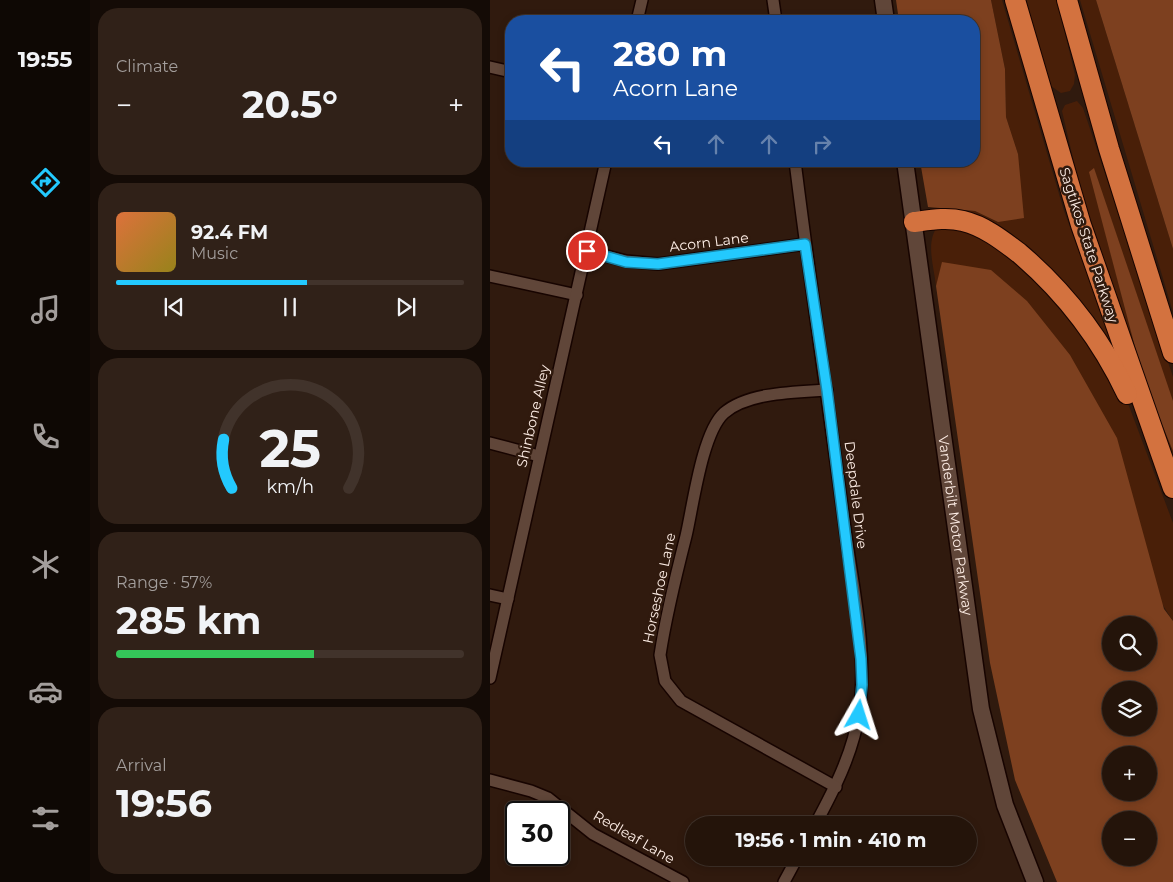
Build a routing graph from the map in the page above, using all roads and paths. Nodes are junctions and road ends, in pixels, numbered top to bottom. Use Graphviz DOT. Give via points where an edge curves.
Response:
graph roads {
  1 [pos="642,0"];
  2 [pos="773,0"];
  3 [pos="883,0"];
  4 [pos="1015,0"];
  5 [pos="1067,0"];
  6 [pos="638,15"];
  7 [pos="775,15"];
  8 [pos="885,15"];
  9 [pos="490,67"];
  10 [pos="505,71"];
  11 [pos="605,167"];
  12 [pos="796,167"];
  13 [pos="906,167"];
  14 [pos="914,222"];
  15 [pos="805,244"];
  16 [pos="587,251"];
  17 [pos="490,276"];
  18 [pos="577,295"];
  19 [pos="1173,353"];
  20 [pos="827,390"];
  21 [pos="490,443"];
  22 [pos="539,456"];
  23 [pos="1173,488"];
  24 [pos="1173,502"];
  25 [pos="490,595"];
  26 [pos="508,599"];
  27 [pos="490,678"];
  28 [pos="490,780"];
  29 [pos="836,787"];
  30 [pos="820,816"];
  31 [pos="793,866"];
  32 [pos="683,882"];
  33 [pos="784,882"];
  34 [pos="1035,882"];
  1 -- 6 [label="street"];
  2 -- 7 [label="street"];
  3 -- 8 [label="main road"];
  4 -- 23 [label="highway, Sagtikos State Parkway" via="1084,233"];
  5 -- 19 [label="highway" via="1109,149"];
  9 -- 10 [label="street"];
  11 -- 16 [label="street, Shinbone Alley"];
  12 -- 15 [label="street, Deepdale Drive"];
  13 -- 14 [label="main road, Vanderbilt Motor Parkway"];
  14 -- 24 [label="highway" via="953,220 984,229 1022,256 1059,291 1088,325 1110,360"];
  14 -- 34 [label="main road, Vanderbilt Motor Parkway" via="981,709 1005,805"];
  15 -- 16 [label="street, Acorn Lane" via="658,264 626,262"];
  15 -- 20 [label="street, Deepdale Drive"];
  16 -- 18 [label="street, Shinbone Alley"];
  17 -- 18 [label="street"];
  18 -- 22 [label="street, Shinbone Alley"];
  20 -- 29 [label="street, Deepdale Drive" via="862,685 859,715"];
  20 -- 29 [label="street, Horseshoe Lane" via="768,395 742,404 724,413 710,434 660,655 665,681 681,701"];
  21 -- 22 [label="street"];
  22 -- 26 [label="street, Shinbone Alley"];
  25 -- 26 [label="street"];
  26 -- 27 [label="street, Shinbone Alley"];
  28 -- 32 [label="street, Redleaf Lane" via="531,790 548,798 593,834"];
  29 -- 30 [label="street, Deepdale Drive"];
  31 -- 33 [label="street"];
}
